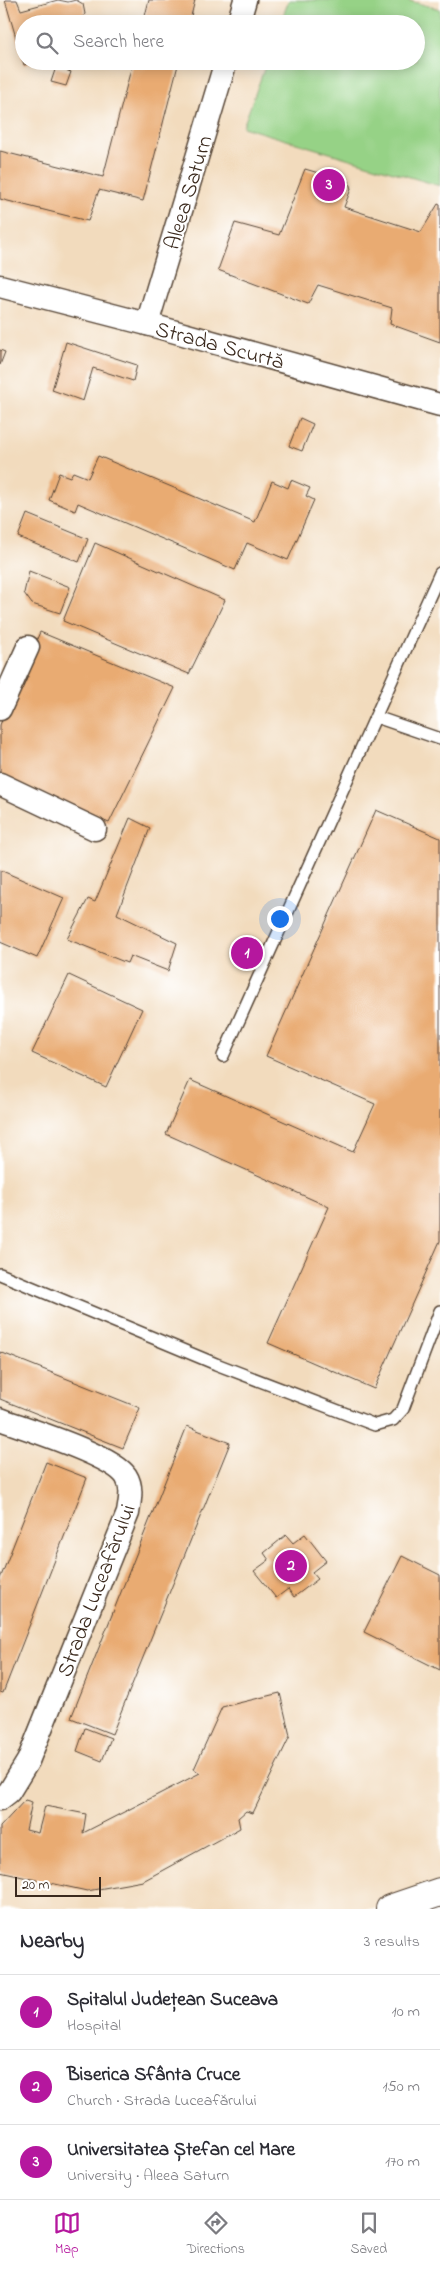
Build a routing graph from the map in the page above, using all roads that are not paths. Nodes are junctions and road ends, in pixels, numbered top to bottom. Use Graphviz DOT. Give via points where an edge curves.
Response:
graph roads {
  1 [pos="245,0"];
  2 [pos="241,15"];
  3 [pos="223,70"];
  4 [pos="0,286"];
  5 [pos="147,324"];
  6 [pos="440,405"];
  7 [pos="440,573"];
  8 [pos="28,647"];
  9 [pos="0,709"];
  10 [pos="376,717"];
  11 [pos="440,739"];
  12 [pos="0,784"];
  13 [pos="95,829"];
  14 [pos="223,1056"];
  15 [pos="0,1274"];
  16 [pos="440,1312"];
  17 [pos="0,1419"];
  18 [pos="0,1799"];
  19 [pos="440,1892"];
  20 [pos="440,1908"];
  21 [pos="390,1909"];
  22 [pos="418,1909"];
  1 -- 2 [label="street"];
  3 -- 5 [label="street, Aleea Saturn"];
  4 -- 5 [label="street, Strada Scurtă"];
  5 -- 6 [label="street, Strada Scurtă"];
  7 -- 10 [label="lane"];
  8 -- 9 [label="street"];
  10 -- 11 [label="lane"];
  10 -- 14 [label="lane"];
  12 -- 13 [label="street"];
  15 -- 16 [label="lane" via="216,1364 375,1425 393,1420 403,1408"];
  17 -- 18 [label="street, Strada Luceafărului" via="107,1460 126,1476 132,1491 128,1513 28,1761 9,1792"];
  19 -- 21 [label="main road"];
  20 -- 22 [label="main road"];
}
